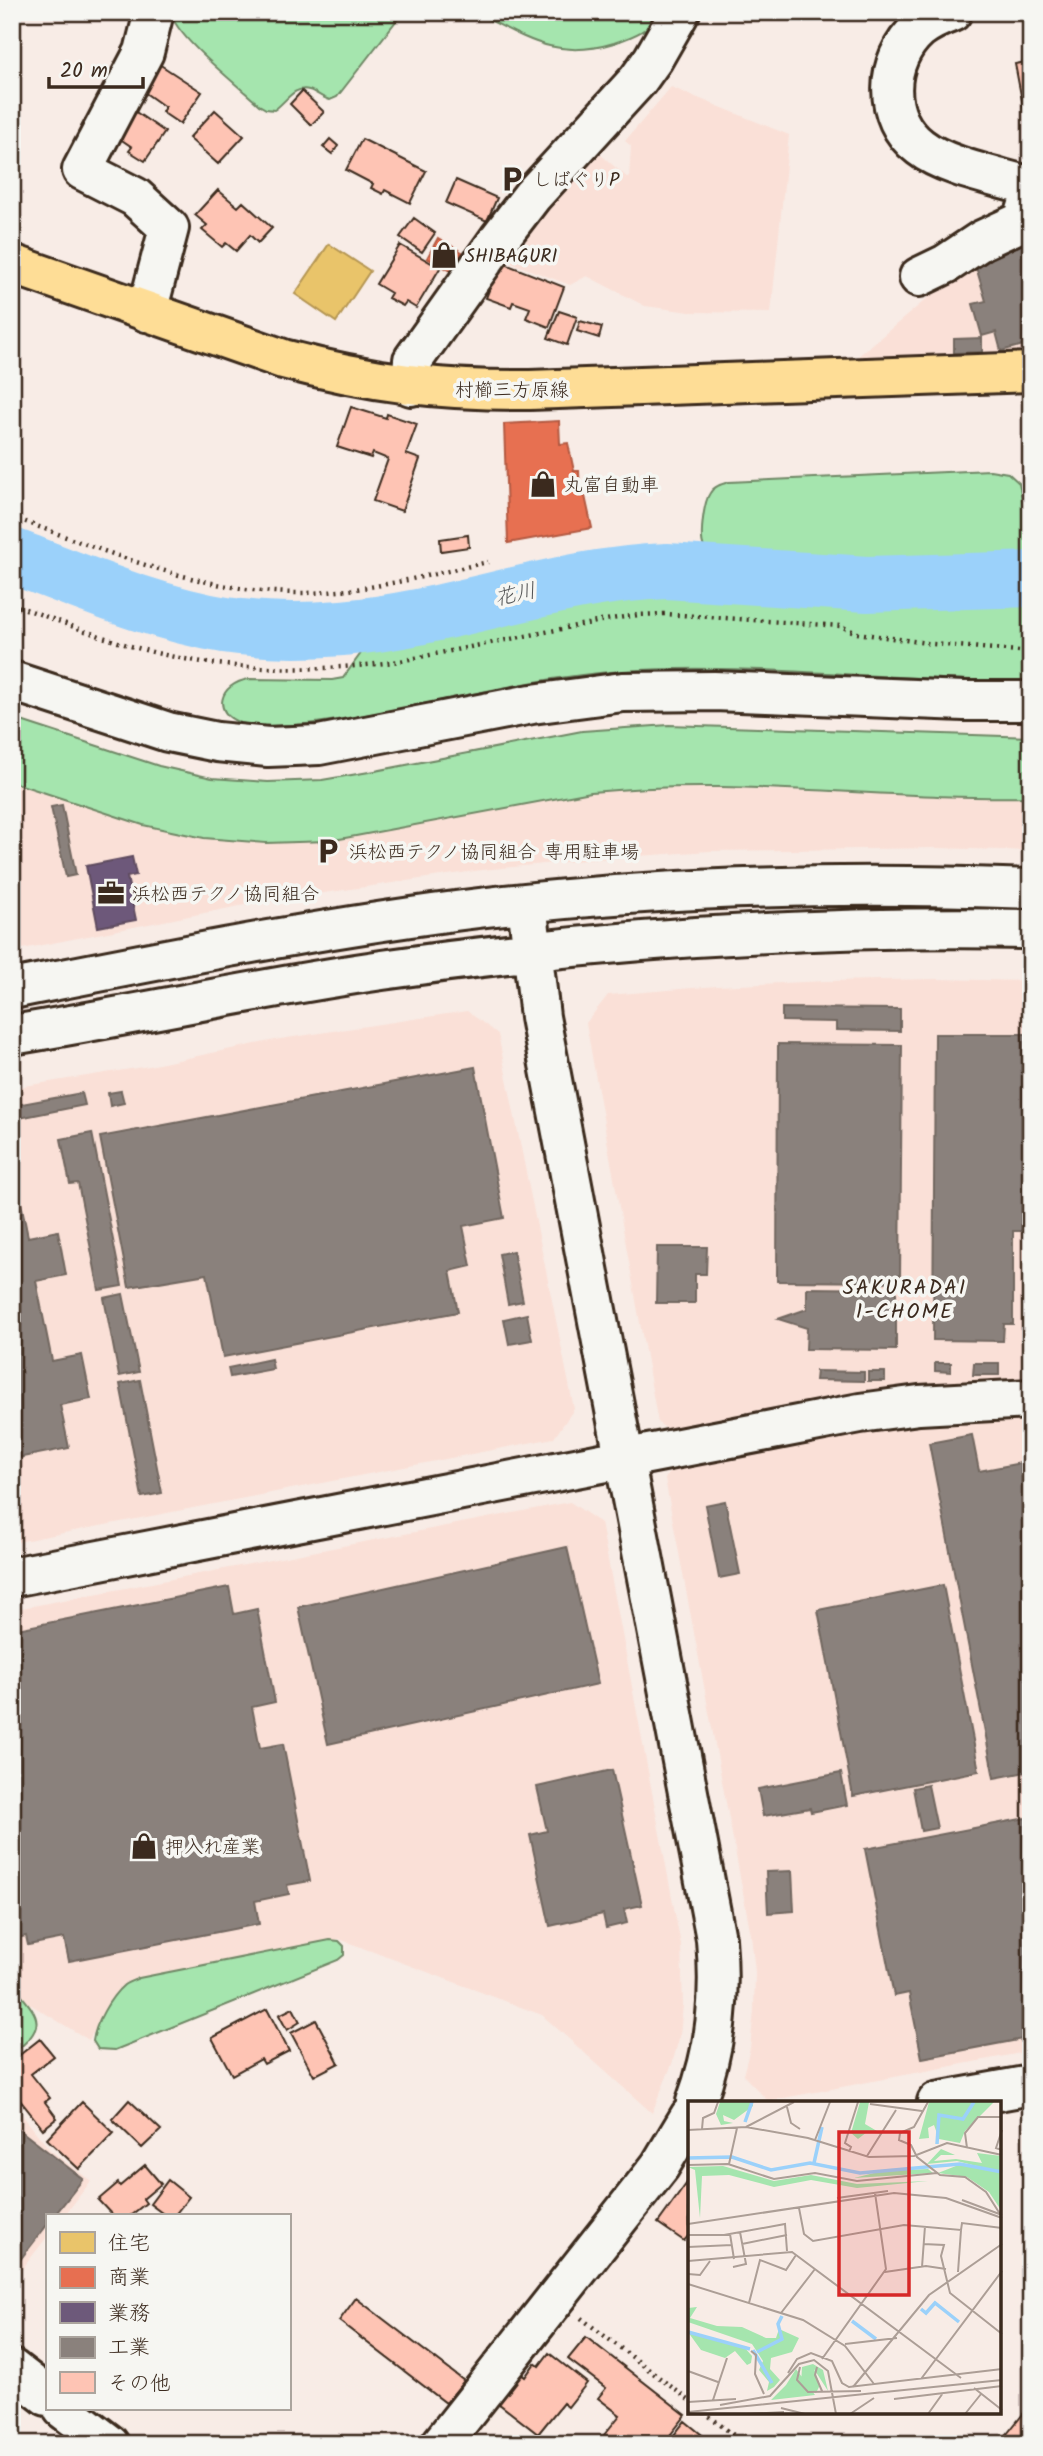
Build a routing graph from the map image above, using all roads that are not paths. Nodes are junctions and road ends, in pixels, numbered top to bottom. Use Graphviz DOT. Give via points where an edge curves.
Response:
graph roads {
  1 [pos="154,12"];
  2 [pos="680,12"];
  3 [pos="952,12"];
  4 [pos="1031,187"];
  5 [pos="1031,195"];
  6 [pos="12,264"];
  7 [pos="919,276"];
  8 [pos="147,312"];
  9 [pos="1031,372"];
  10 [pos="411,386"];
  11 [pos="12,681"];
  12 [pos="1031,701"];
  13 [pos="1031,889"];
  14 [pos="527,903"];
  15 [pos="1031,929"];
  16 [pos="533,952"];
  17 [pos="12,989"];
  18 [pos="12,1035"];
  19 [pos="1031,1399"];
  20 [pos="624,1458"];
  21 [pos="12,1577"];
  22 [pos="1031,2085"];
  23 [pos="696,2101"];
  24 [pos="943,2101"];
  25 [pos="688,2119"];
  26 [pos="12,2370"];
  27 [pos="46,2395"];
  28 [pos="64,2410"];
  29 [pos="109,2444"];
  30 [pos="441,2444"];
  1 -- 8 [label="street" via="144,52 82,170 135,197 169,229"];
  2 -- 10 [label="street" via="638,80 499,239 413,360"];
  3 -- 4 [label="street" via="919,29 902,49 892,74 892,102 901,127 919,147 943,160"];
  5 -- 7 [label="street" via="1023,221"];
  6 -- 8 [label="main road, 村櫛三方原線"];
  8 -- 10 [label="main road, 村櫛三方原線" via="283,359"];
  9 -- 10 [label="main road, 村櫛三方原線" via="488,391"];
  11 -- 12 [label="street" via="168,732 268,747 319,745 532,704 623,692"];
  13 -- 14 [label="street" via="825,885"];
  14 -- 16 [label="street"];
  14 -- 17 [label="street" via="275,938"];
  15 -- 16 [label="street" via="714,934"];
  16 -- 18 [label="street" via="381,970"];
  16 -- 20 [label="street" via="540,1017"];
  19 -- 20 [label="street" via="860,1413"];
  20 -- 21 [label="street"];
  20 -- 23 [label="street" via="716,1939 718,2019"];
  22 -- 24 [label="street"];
  25 -- 30 [label="street" via="660,2166"];
  26 -- 27 [label="street"];
  28 -- 29 [label="street"];
}
